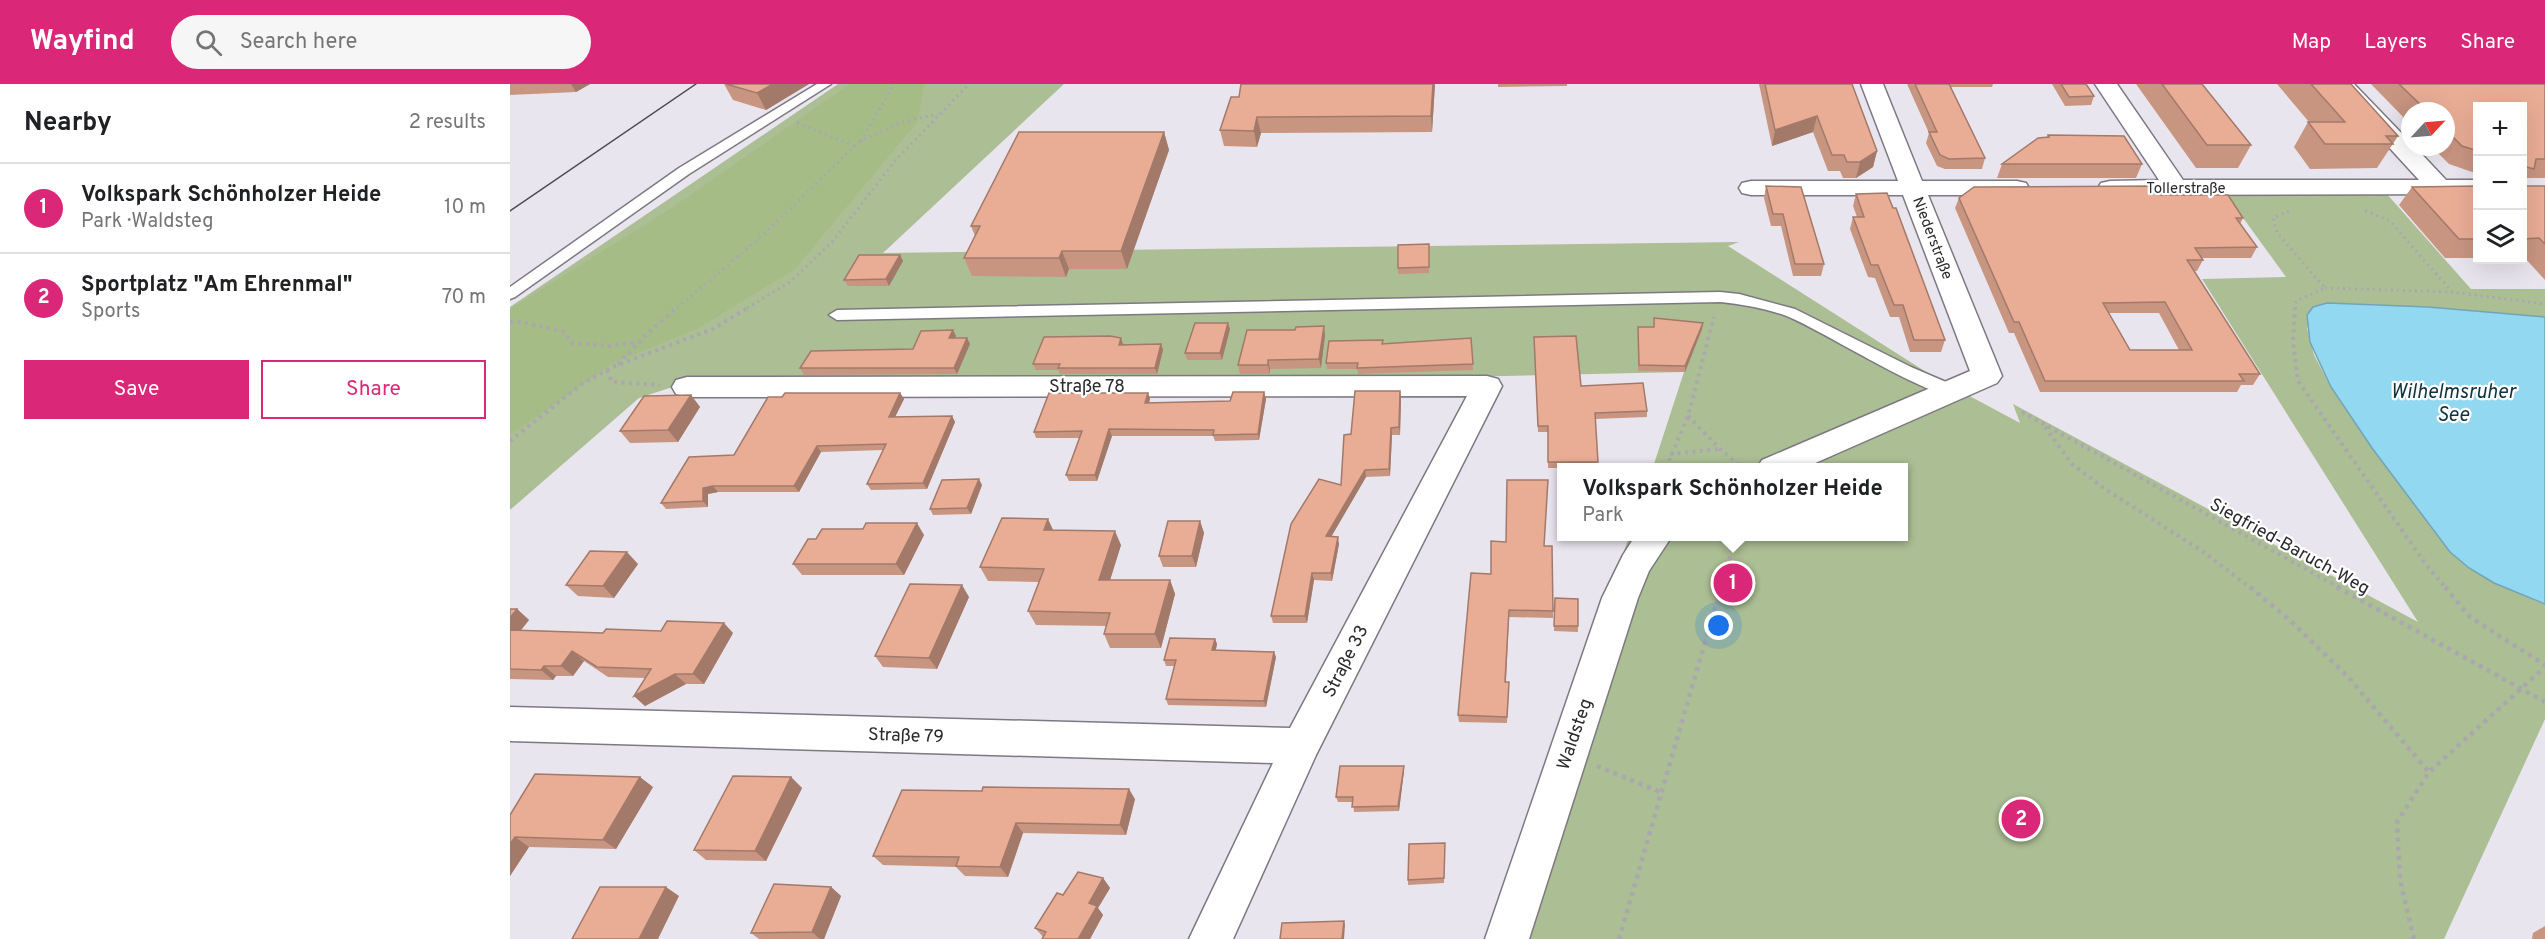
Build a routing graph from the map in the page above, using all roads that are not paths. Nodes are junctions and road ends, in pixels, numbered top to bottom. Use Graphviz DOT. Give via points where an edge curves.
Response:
graph roads {
  1 [pos="825,84"];
  2 [pos="1872,84"];
  3 [pos="2106,84"];
  4 [pos="2342,84"];
  5 [pos="2439,187"];
  6 [pos="2473,187"];
  7 [pos="1751,188"];
  8 [pos="1914,188"];
  9 [pos="2044,188"];
  10 [pos="2090,188"];
  11 [pos="2176,188"];
  12 [pos="510,294"];
  13 [pos="837,315"];
  14 [pos="1487,386"];
  15 [pos="687,387"];
  16 [pos="1963,388"];
  17 [pos="1785,463"];
  18 [pos="1651,541"];
  19 [pos="510,724"];
  20 [pos="1301,746"];
  21 [pos="1211,939"];
  22 [pos="1507,939"];
  1 -- 12 [label="lane" via="684,171"];
  2 -- 8 [label="street, Niederstraße"];
  3 -- 11 [label="street"];
  4 -- 5 [label="street"];
  5 -- 6 [label="street, Tollerstraße"];
  5 -- 11 [label="street, Tollerstraße"];
  7 -- 8 [label="street"];
  8 -- 9 [label="street"];
  8 -- 16 [label="street, Niederstraße" via="1987,376"];
  10 -- 11 [label="street, Tollerstraße"];
  13 -- 16 [label="lane" via="1719,297 1790,312 1905,371"];
  14 -- 15 [label="street, Straße 78"];
  14 -- 20 [label="street, Straße 33"];
  16 -- 17 [label="street"];
  18 -- 22 [label="street, Waldsteg" via="1629,577 1566,754"];
  19 -- 20 [label="street, Straße 79"];
  20 -- 21 [label="street, Straße 33"];
}
